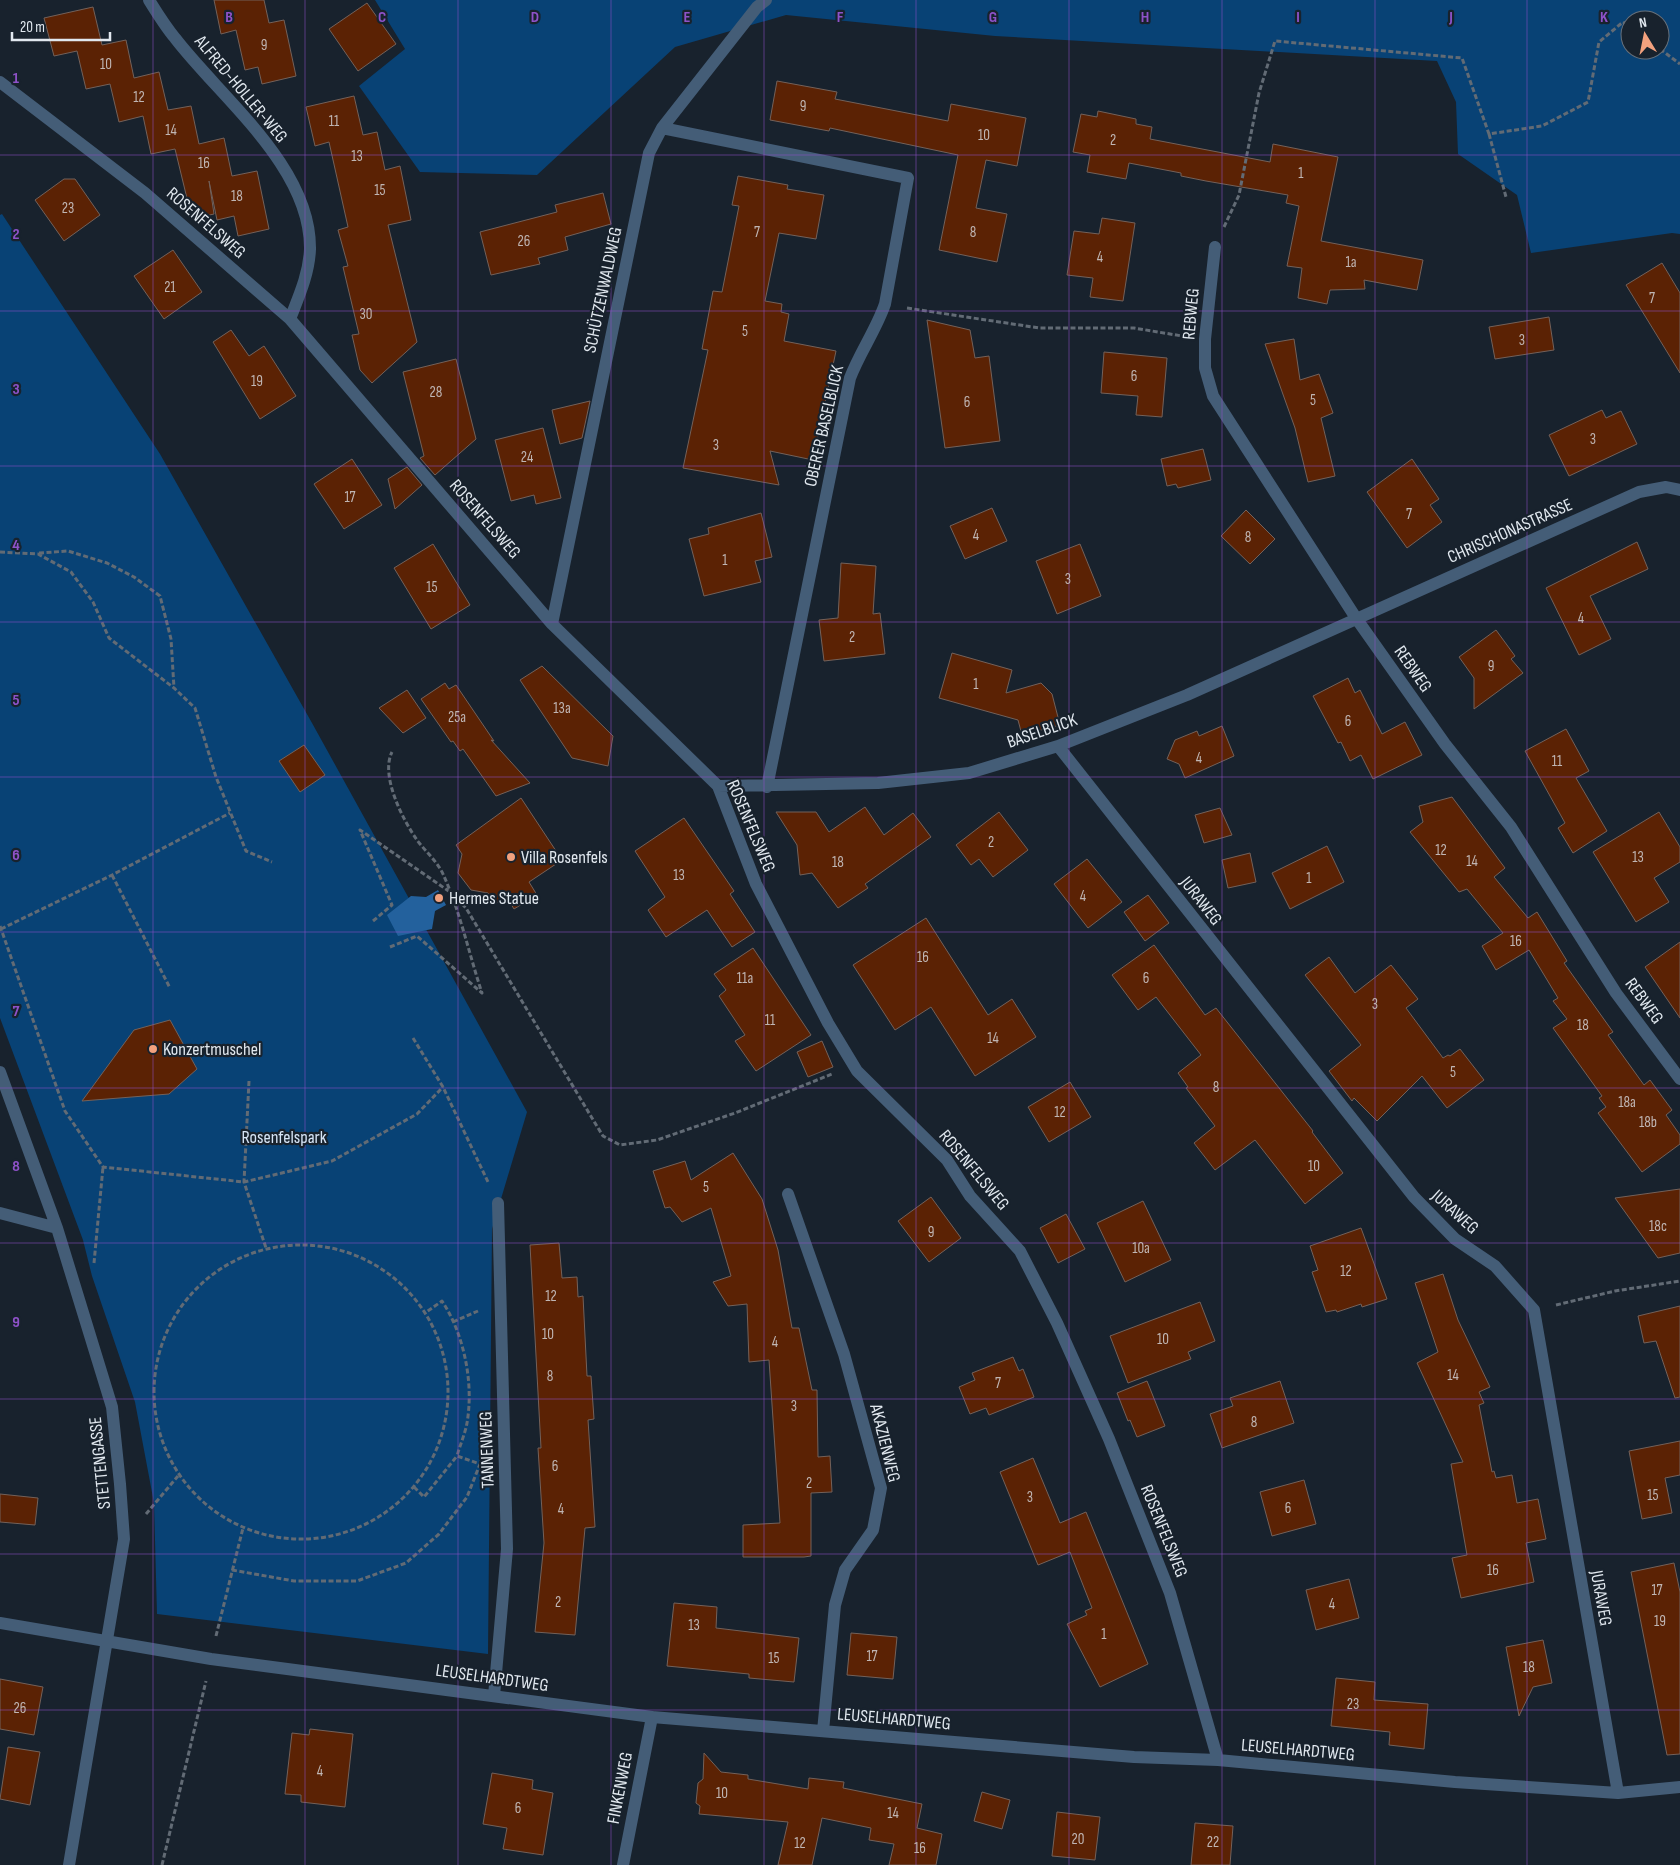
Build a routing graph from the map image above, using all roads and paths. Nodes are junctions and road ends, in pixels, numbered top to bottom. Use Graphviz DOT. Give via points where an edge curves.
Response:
graph roads {
  1 [pos="149,0"];
  2 [pos="766,0"];
  3 [pos="1620,24"];
  4 [pos="0,82"];
  5 [pos="662,128"];
  6 [pos="1488,134"];
  7 [pos="1506,197"];
  8 [pos="1215,248"];
  9 [pos="885,304"];
  10 [pos="290,319"];
  11 [pos="1205,340"];
  12 [pos="1680,490"];
  13 [pos="0,552"];
  14 [pos="38,554"];
  15 [pos="1356,618"];
  16 [pos="552,624"];
  17 [pos="174,688"];
  18 [pos="1058,746"];
  19 [pos="392,752"];
  20 [pos="718,786"];
  21 [pos="767,786"];
  22 [pos="230,813"];
  23 [pos="272,862"];
  24 [pos="112,876"];
  25 [pos="450,892"];
  26 [pos="373,921"];
  27 [pos="1,928"];
  28 [pos="390,947"];
  29 [pos="170,988"];
  30 [pos="413,1038"];
  31 [pos="853,1064"];
  32 [pos="0,1072"];
  33 [pos="1680,1079"];
  34 [pos="249,1081"];
  35 [pos="443,1087"];
  36 [pos="103,1167"];
  37 [pos="244,1182"];
  38 [pos="788,1194"];
  39 [pos="498,1203"];
  40 [pos="0,1213"];
  41 [pos="57,1228"];
  42 [pos="266,1248"];
  43 [pos="93,1267"];
  44 [pos="1680,1281"];
  45 [pos="1553,1306"];
  46 [pos="425,1312"];
  47 [pos="457,1456"];
  48 [pos="178,1476"];
  49 [pos="414,1487"];
  50 [pos="243,1528"];
  51 [pos="124,1539"];
  52 [pos="232,1570"];
  53 [pos="0,1623"];
  54 [pos="108,1641"];
  55 [pos="211,1658"];
  56 [pos="494,1696"];
  57 [pos="652,1717"];
  58 [pos="822,1731"];
  59 [pos="1218,1760"];
  60 [pos="1680,1787"];
  61 [pos="1618,1793"];
  62 [pos="70,1865"];
  63 [pos="162,1865"];
  64 [pos="623,1865"];
  1 -- 10 [label="street, ALFRED-HOLLER-WEG" via="175,38 254,127 288,176 307,222 310,250 305,280"];
  2 -- 5 [label="street, SCHÜTZENWALDWEG" via="757,7"];
  3 -- 6 [label="path" via="1599,42 1588,102 1542,126"];
  4 -- 10 [label="street, ROSENFELSWEG" via="145,193"];
  5 -- 9 [label="street, OBERER BASELBLICK" via="908,178"];
  5 -- 16 [label="street, SCHÜTZENWALDWEG" via="649,153"];
  6 -- 7 [label="path"];
  6 -- 8 [label="path" via="1462,58 1275,42 1259,93 1239,195"];
  8 -- 11 [label="street, REBWEG"];
  9 -- 11 [label="path" via="1039,328 1134,328"];
  9 -- 21 [label="street, OBERER BASELBLICK" via="880,319 859,353 850,378"];
  10 -- 16 [label="street, ROSENFELSWEG"];
  11 -- 15 [label="street, REBWEG" via="1205,368 1213,396"];
  12 -- 15 [label="street, CHRISCHONASTRASSE" via="1666,487 1639,492"];
  13 -- 14 [label="path"];
  14 -- 17 [label="path" via="71,572 93,602 109,638"];
  14 -- 17 [label="path" via="68,550 107,563 160,596 171,639"];
  15 -- 18 [label="street, BASELBLICK" via="1187,695"];
  15 -- 33 [label="street, REBWEG" via="1445,744 1511,827 1616,993"];
  16 -- 20 [label="street, ROSENFELSWEG"];
  17 -- 22 [label="path" via="195,708"];
  18 -- 21 [label="street, BASELBLICK" via="969,773 878,783"];
  18 -- 61 [label="street, JURAWEG" via="1414,1197 1455,1239 1495,1266 1534,1310"];
  19 -- 25 [label="path" via="388,775 394,796 416,839 442,872"];
  20 -- 21 [label="street, BASELBLICK"];
  20 -- 31 [label="street, ROSENFELSWEG" via="756,884 828,1023"];
  22 -- 23 [label="path" via="246,851"];
  22 -- 24 [label="path"];
  24 -- 27 [label="path"];
  24 -- 29 [label="path"];
  25 -- 26 [label="path" via="360,830 392,905"];
  25 -- 28 [label="path" via="482,993 417,936"];
  25 -- 31 [label="path" via="466,908 603,1136 620,1145 657,1140 805,1087"];
  27 -- 36 [label="path" via="65,1111"];
  30 -- 35 [label="path"];
  31 -- 59 [label="street, ROSENFELSWEG" via="947,1160 970,1196 1020,1251 1057,1323 1109,1439 1170,1593"];
  32 -- 41 [label="street, STETTENGASSE"];
  34 -- 37 [label="path"];
  35 -- 37 [label="path" via="417,1114 332,1161"];
  35 -- 39 [label="path"];
  36 -- 37 [label="path"];
  36 -- 43 [label="path"];
  37 -- 42 [label="path"];
  38 -- 58 [label="street, AKAZIENWEG" via="844,1354 881,1488 873,1530 845,1570 835,1605"];
  39 -- 56 [label="street, TANNENWEG" via="507,1549"];
  40 -- 41 [label="street"];
  41 -- 51 [label="street, STETTENGASSE" via="112,1407"];
  42 -- 46 [label="path" via="334,1248 370,1261 405,1287"];
  42 -- 48 [label="path" via="213,1272 180,1306 159,1349 154,1416"];
  44 -- 45 [label="path"];
  46 -- 47 [label="path" via="442,1301 452,1317 461,1345 468,1392 467,1422"];
  46 -- 49 [label="path" via="431,1321 449,1378 443,1435"];
  47 -- 49 [label="path" via="424,1497"];
  47 -- 52 [label="path" via="480,1464 467,1497 440,1534 406,1563 357,1581 294,1581"];
  48 -- 50 [label="path"];
  48 -- 51 [label="path"];
  49 -- 50 [label="path" via="372,1522 325,1538 287,1539"];
  50 -- 52 [label="path"];
  51 -- 54 [label="street, STETTENGASSE"];
  52 -- 55 [label="path"];
  53 -- 54 [label="street, LEUSELHARDTWEG"];
  54 -- 55 [label="street, LEUSELHARDTWEG"];
  54 -- 62 [label="street, STETTENGASSE"];
  55 -- 56 [label="street, LEUSELHARDTWEG"];
  55 -- 63 [label="path"];
  56 -- 57 [label="street, LEUSELHARDTWEG"];
  57 -- 58 [label="street, LEUSELHARDTWEG"];
  57 -- 64 [label="street, FINKENWEG"];
  58 -- 59 [label="street, LEUSELHARDTWEG"];
  59 -- 61 [label="street, LEUSELHARDTWEG"];
  60 -- 61 [label="street, LEUSELHARDTWEG"];
}
